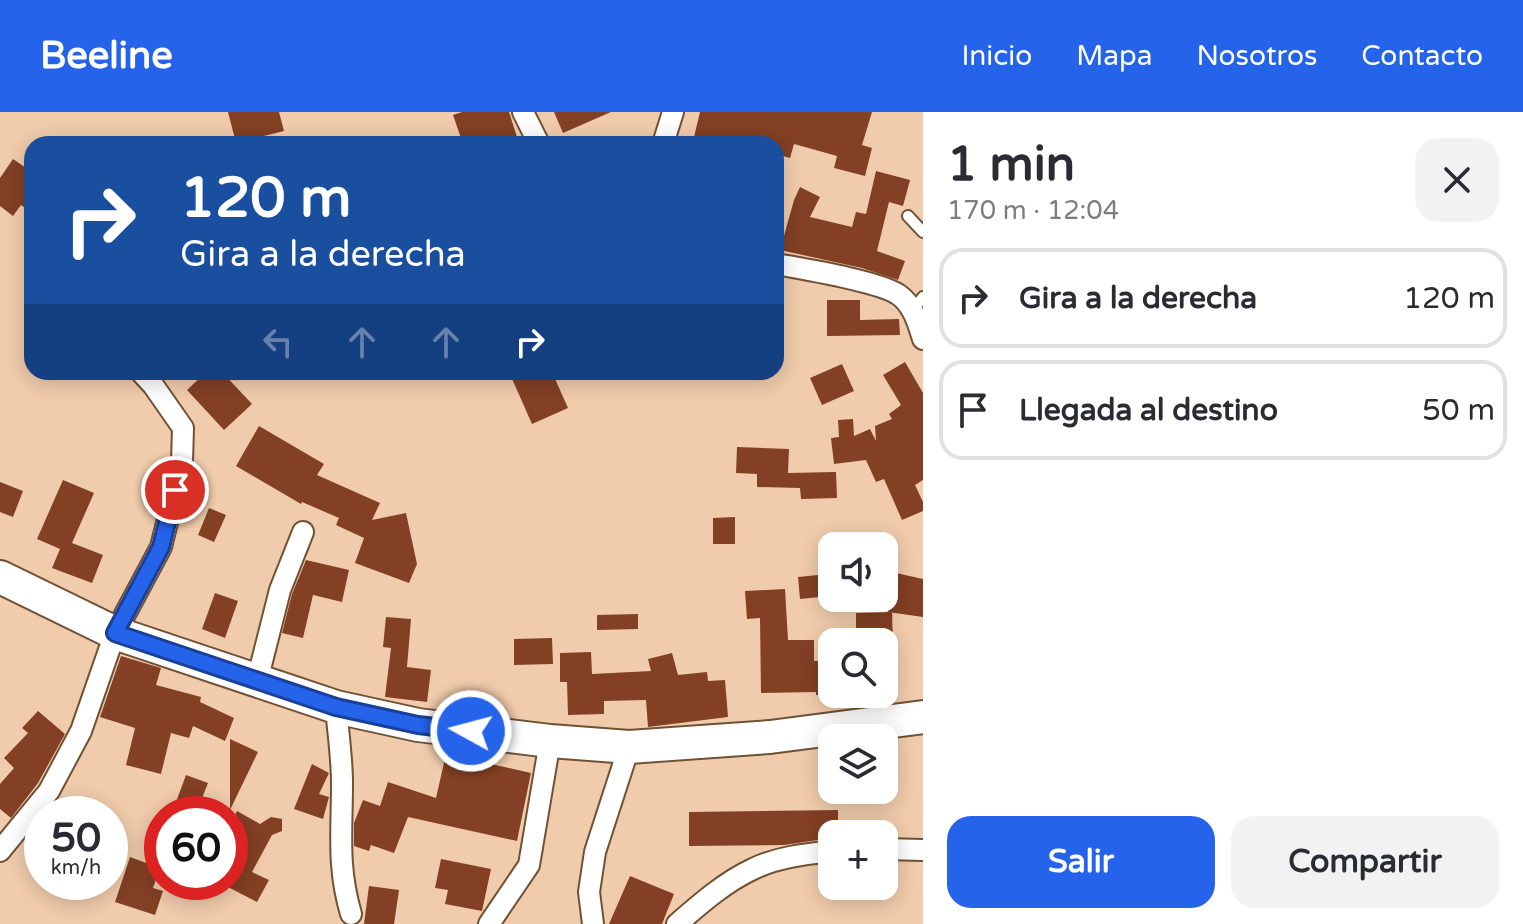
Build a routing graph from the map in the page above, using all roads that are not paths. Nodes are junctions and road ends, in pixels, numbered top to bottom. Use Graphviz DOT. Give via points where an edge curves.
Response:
graph roads {
  1 [pos="523,112"];
  2 [pos="673,112"];
  3 [pos="535,136"];
  4 [pos="666,136"];
  5 [pos="908,216"];
  6 [pos="923,232"];
  7 [pos="784,266"];
  8 [pos="918,304"];
  9 [pos="923,339"];
  10 [pos="148,380"];
  11 [pos="303,532"];
  12 [pos="0,577"];
  13 [pos="115,633"];
  14 [pos="257,681"];
  15 [pos="336,707"];
  16 [pos="923,717"];
  17 [pos="550,741"];
  18 [pos="629,747"];
  19 [pos="898,849"];
  20 [pos="923,850"];
  21 [pos="0,851"];
  22 [pos="818,853"];
  23 [pos="351,914"];
  24 [pos="489,924"];
  25 [pos="593,924"];
  26 [pos="677,924"];
  1 -- 3 [label="street"];
  2 -- 4 [label="street"];
  5 -- 6 [label="lane"];
  7 -- 8 [label="street" via="875,286"];
  8 -- 9 [label="street"];
  10 -- 13 [label="street" via="183,428 182,462 161,547"];
  11 -- 14 [label="street" via="280,590"];
  12 -- 13 [label="main road"];
  13 -- 14 [label="main road"];
  13 -- 21 [label="street" via="81,731 49,791"];
  14 -- 15 [label="main road"];
  15 -- 17 [label="main road" via="418,725"];
  15 -- 23 [label="street" via="342,884"];
  16 -- 18 [label="main road" via="770,737"];
  17 -- 18 [label="main road"];
  17 -- 24 [label="street" via="529,865"];
  18 -- 25 [label="street" via="595,852 589,892"];
  19 -- 20 [label="street"];
  22 -- 26 [label="street" via="753,869"];
}
